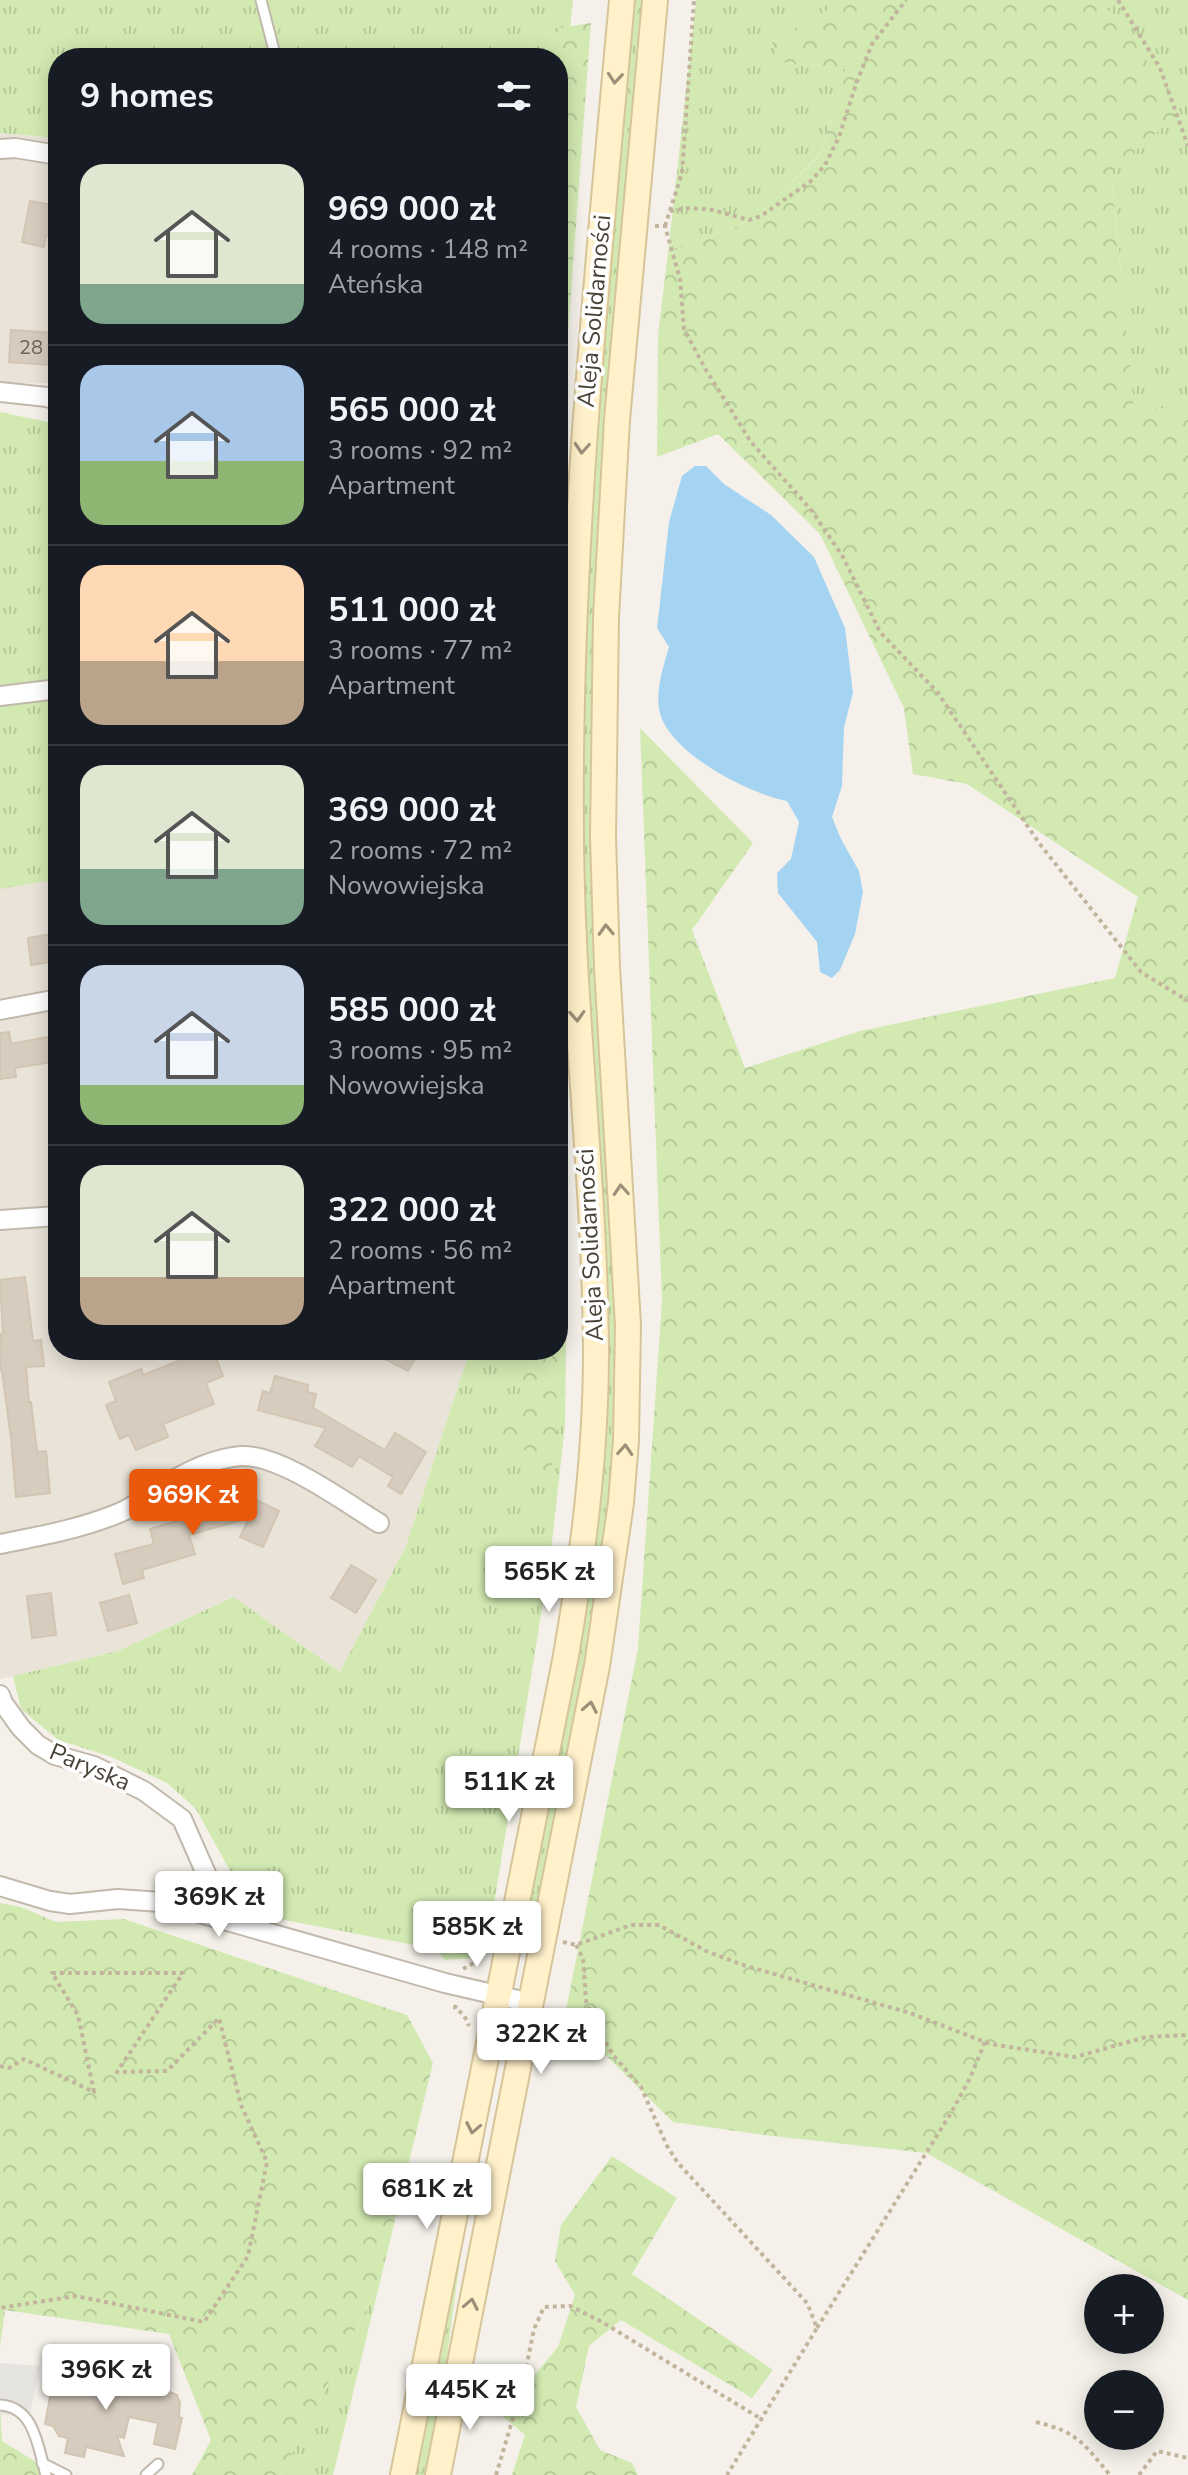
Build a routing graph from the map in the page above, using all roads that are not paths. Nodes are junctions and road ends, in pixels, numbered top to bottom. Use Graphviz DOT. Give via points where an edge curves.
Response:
graph roads {
  1 [pos="261,0"];
  2 [pos="622,0"];
  3 [pos="655,0"];
  4 [pos="273,48"];
  5 [pos="0,149"];
  6 [pos="48,153"];
  7 [pos="0,392"];
  8 [pos="48,397"];
  9 [pos="48,690"];
  10 [pos="0,696"];
  11 [pos="48,1001"];
  12 [pos="0,1010"];
  13 [pos="48,1217"];
  14 [pos="0,1220"];
  15 [pos="379,1523"];
  16 [pos="0,1544"];
  17 [pos="0,1695"];
  18 [pos="0,1886"];
  19 [pos="226,1919"];
  20 [pos="499,1996"];
  21 [pos="531,2003"];
  22 [pos="0,2405"];
  23 [pos="42,2463"];
  24 [pos="158,2464"];
  25 [pos="46,2475"];
  26 [pos="66,2475"];
  27 [pos="146,2475"];
  28 [pos="403,2475"];
  29 [pos="438,2475"];
  1 -- 4 [label="lane"];
  2 -- 20 [label="main road, Aleja Solidarności, one-way" via="584,419 572,659 571,840 594,1285 593,1439 570,1633"];
  21 -- 3 [label="main road, Aleja Solidarności, one-way" via="603,1638 626,1440 628,1311 607,967 603,728 617,420"];
  5 -- 6 [label="street"];
  7 -- 8 [label="street"];
  9 -- 10 [label="street"];
  11 -- 12 [label="street"];
  13 -- 14 [label="street"];
  15 -- 16 [label="street" via="275,1464 242,1456 171,1481 123,1512 68,1531"];
  17 -- 19 [label="street, Paryska" via="38,1745 144,1791 182,1819"];
  18 -- 19 [label="street" via="70,1904 139,1899"];
  19 -- 20 [label="street"];
  20 -- 21 [label="street"];
  20 -- 28 [label="main road, Aleja Solidarności, one-way"];
  29 -- 21 [label="main road, Aleja Solidarności, one-way"];
  22 -- 23 [label="lane" via="29,2419"];
  23 -- 25 [label="lane"];
  23 -- 26 [label="lane"];
  24 -- 27 [label="lane"];
}
